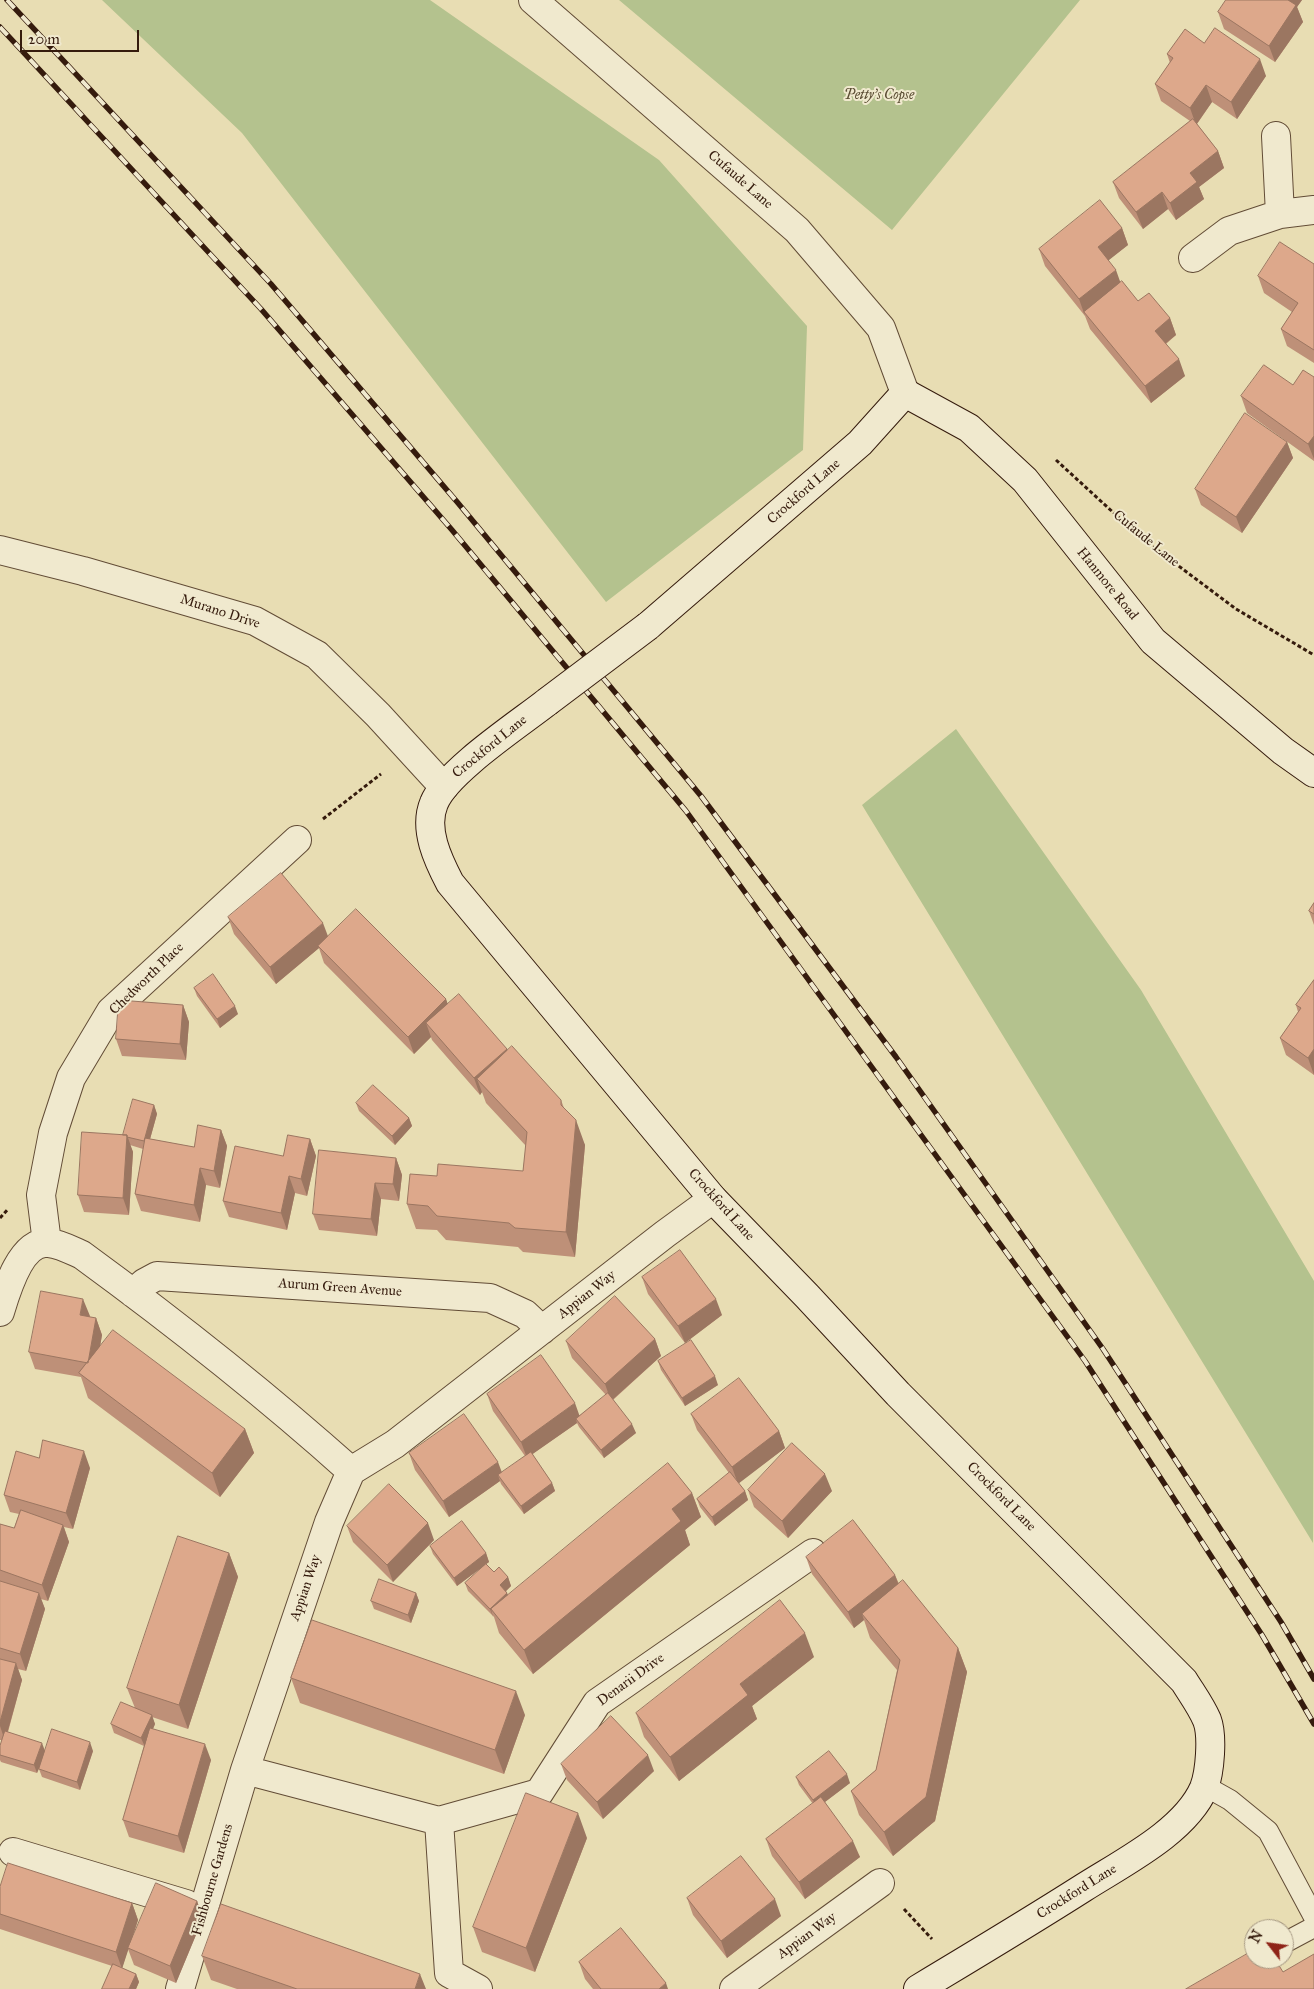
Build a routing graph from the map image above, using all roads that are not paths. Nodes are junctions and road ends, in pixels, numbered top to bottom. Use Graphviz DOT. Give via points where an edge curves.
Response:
graph roads {
  1 [pos="533,0"];
  2 [pos="1276,136"];
  3 [pos="1314,210"];
  4 [pos="1280,214"];
  5 [pos="1193,258"];
  6 [pos="905,393"];
  7 [pos="0,550"];
  8 [pos="1314,774"];
  9 [pos="444,787"];
  10 [pos="297,840"];
  11 [pos="713,1200"];
  12 [pos="47,1243"];
  13 [pos="133,1293"];
  14 [pos="0,1312"];
  15 [pos="542,1330"];
  16 [pos="351,1471"];
  17 [pos="813,1552"];
  18 [pos="245,1770"];
  19 [pos="1205,1786"];
  20 [pos="439,1822"];
  21 [pos="13,1852"];
  22 [pos="880,1882"];
  23 [pos="204,1910"];
  24 [pos="1314,1917"];
  25 [pos="1314,1927"];
  26 [pos="1294,1938"];
  27 [pos="180,1989"];
  28 [pos="478,1989"];
  29 [pos="734,1989"];
  30 [pos="918,1989"];
  1 -- 6 [label="street, Cufaude Lane" via="796,230 881,328"];
  2 -- 4 [label="street"];
  3 -- 4 [label="street"];
  4 -- 5 [label="street" via="1229,231"];
  6 -- 8 [label="street, Hanmore Road" via="976,434 1025,480 1153,642"];
  6 -- 9 [label="street, Crockford Lane, bridge" via="860,443 648,626 453,776"];
  7 -- 9 [label="street, Murano Drive" via="254,621 316,655 378,715"];
  9 -- 11 [label="street, Crockford Lane" via="434,803 430,822 435,850 450,883"];
  10 -- 12 [label="street, Chedworth Place" via="111,1011 71,1078 53,1133 41,1195"];
  11 -- 15 [label="street, Appian Way" via="664,1234"];
  11 -- 19 [label="street, Crockford Lane" via="898,1394 1184,1681 1208,1722 1211,1752"];
  12 -- 13 [label="street" via="82,1255"];
  12 -- 14 [label="street" via="24,1255"];
  13 -- 15 [label="street, Aurum Green Avenue" via="157,1276 490,1298 524,1314"];
  13 -- 16 [label="street" via="198,1342"];
  15 -- 16 [label="street, Appian Way" via="395,1444"];
  16 -- 18 [label="street, Appian Way" via="329,1522"];
  17 -- 20 [label="street, Denarii Drive" via="597,1703 539,1793"];
  18 -- 20 [label="street"];
  18 -- 23 [label="street, Fishbourne Gardens"];
  19 -- 24 [label="lane" via="1230,1800 1268,1832"];
  19 -- 30 [label="street, Crockford Lane" via="1196,1804 1150,1846"];
  20 -- 28 [label="street" via="449,1973"];
  21 -- 23 [label="street"];
  22 -- 29 [label="street, Appian Way"];
  23 -- 27 [label="street, Fishbourne Gardens"];
  25 -- 26 [label="lane"];
}
